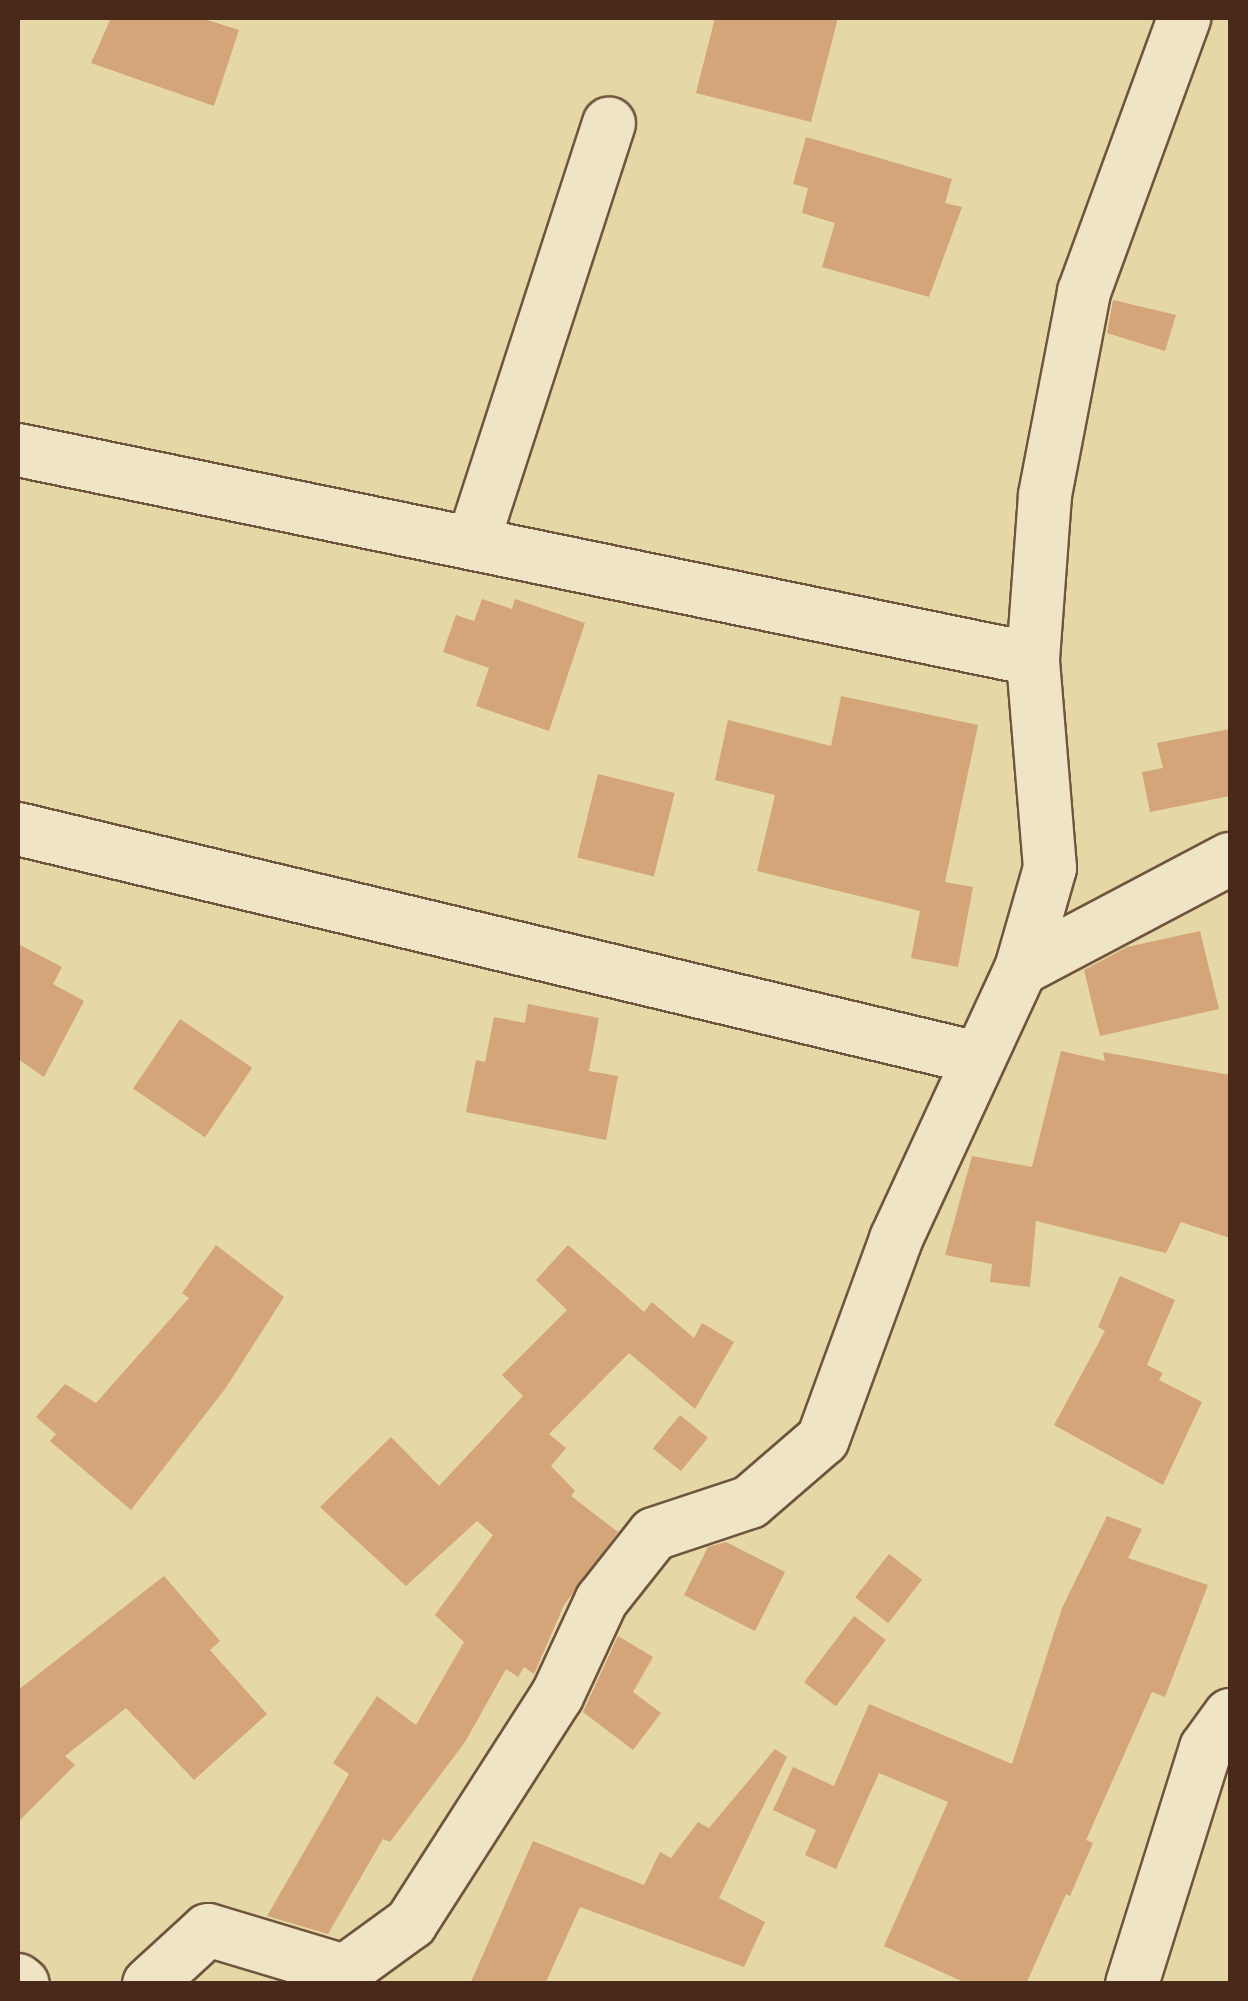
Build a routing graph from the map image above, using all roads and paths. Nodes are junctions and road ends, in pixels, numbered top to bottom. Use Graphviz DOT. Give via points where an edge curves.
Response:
graph roads {
  1 [pos="1184,18"];
  2 [pos="608,124"];
  3 [pos="18,450"];
  4 [pos="473,542"];
  5 [pos="1032,659"];
  6 [pos="18,830"];
  7 [pos="1230,859"];
  8 [pos="1021,969"];
  9 [pos="977,1058"];
  10 [pos="1230,1715"];
  11 [pos="149,1984"];
  12 [pos="1132,1984"];
  1 -- 5 [label="street" via="1084,292 1045,495"];
  2 -- 4 [label="street"];
  3 -- 4 [label="street"];
  4 -- 5 [label="street"];
  5 -- 8 [label="street" via="1050,868"];
  6 -- 9 [label="street"];
  7 -- 8 [label="street"];
  8 -- 9 [label="street"];
  9 -- 11 [label="street" via="896,1238 822,1439 750,1502 654,1534 602,1602 557,1696 411,1923 345,1972 208,1930"];
  10 -- 12 [label="street" via="1206,1748"];
}
